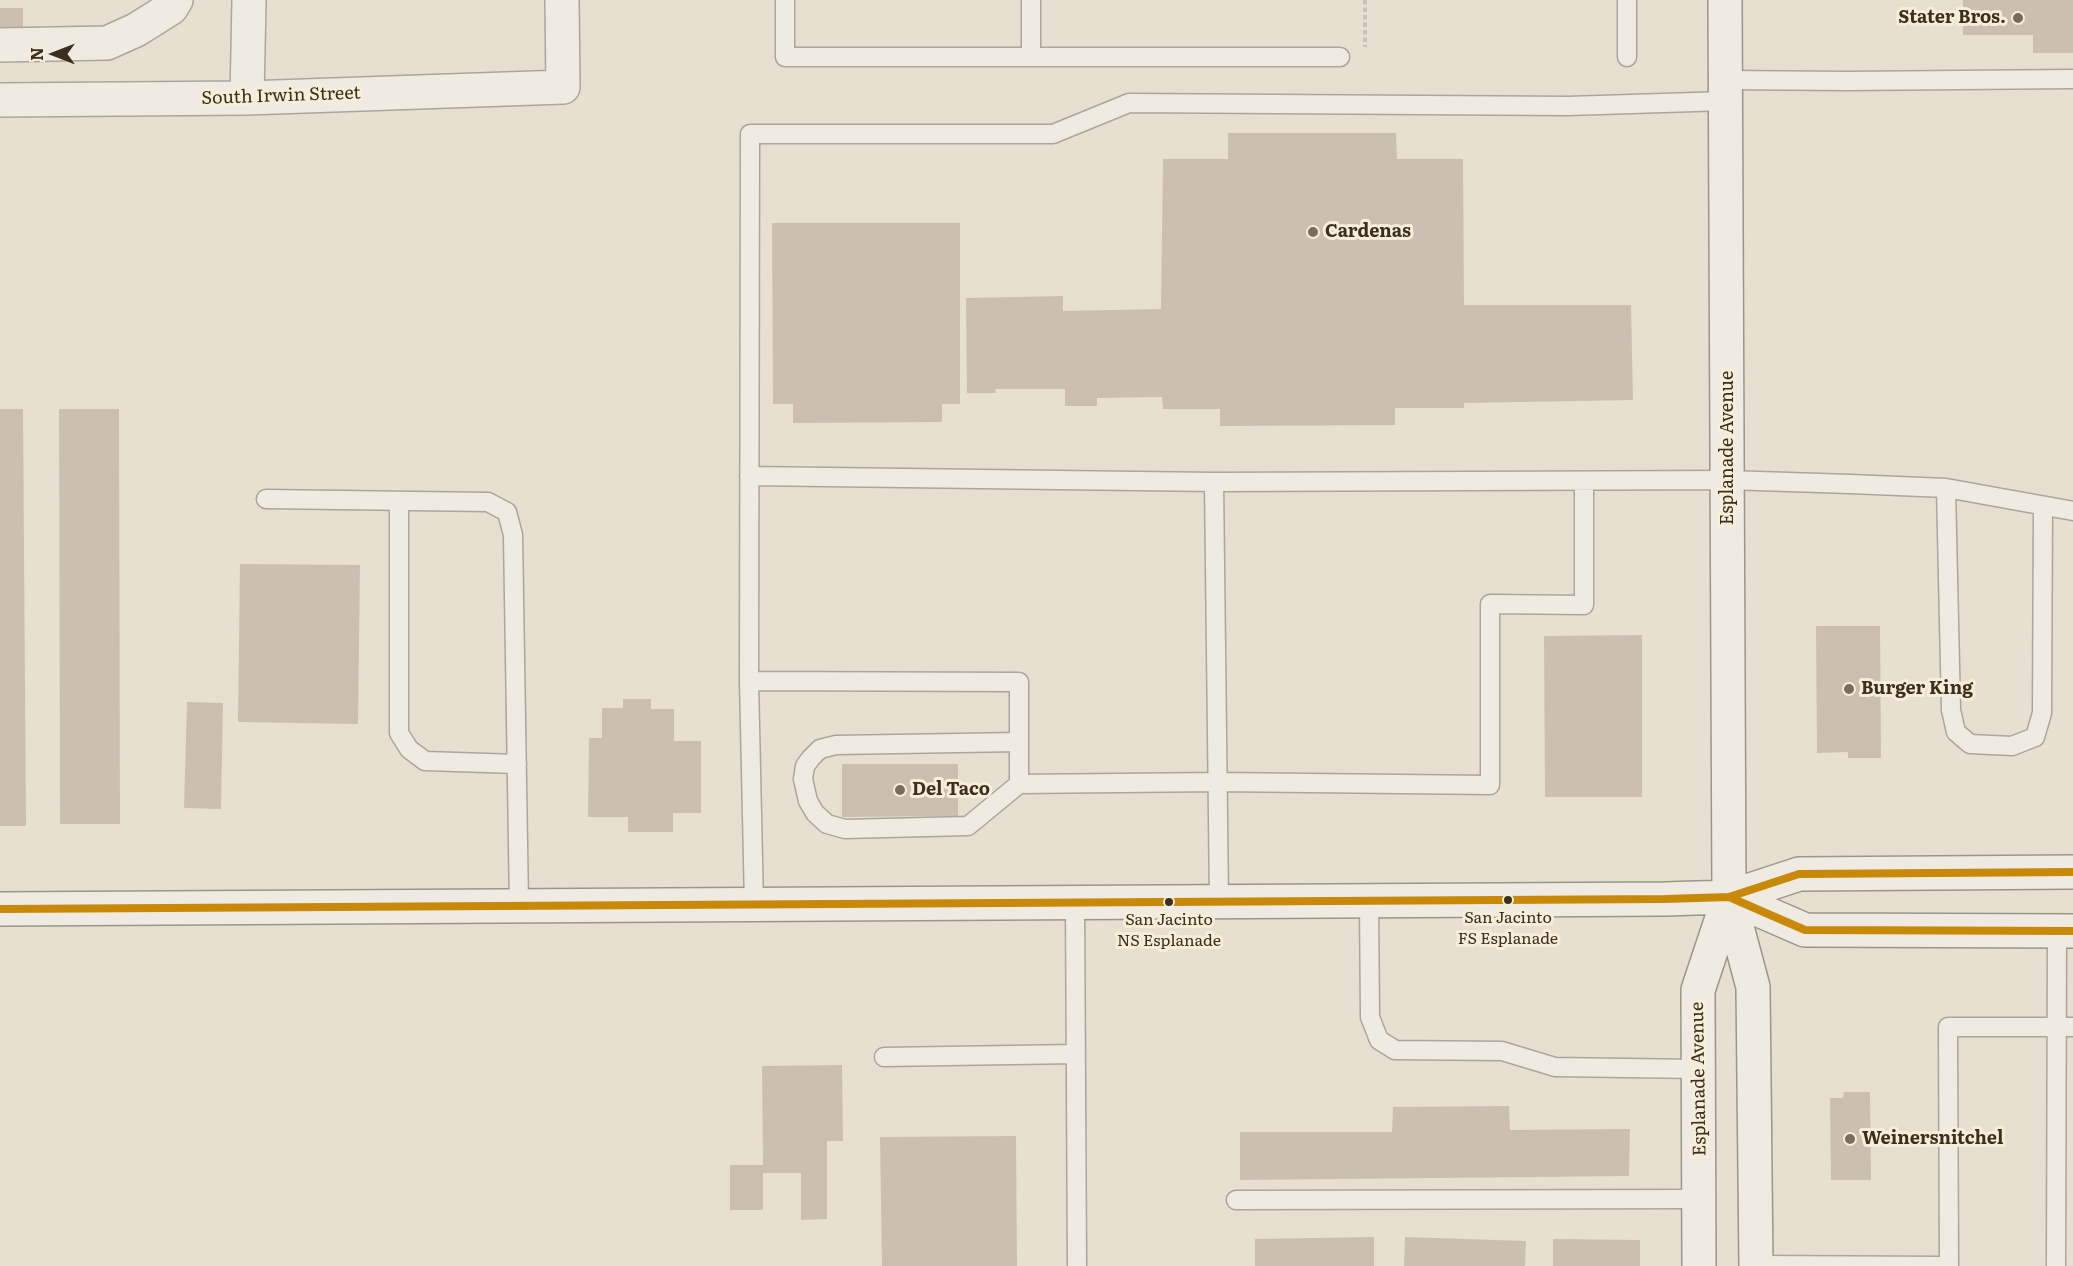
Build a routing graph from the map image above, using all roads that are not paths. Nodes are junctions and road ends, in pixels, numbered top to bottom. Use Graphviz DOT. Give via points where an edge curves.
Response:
graph roads {
  1 [pos="176,0"];
  2 [pos="249,0"];
  3 [pos="562,0"];
  4 [pos="785,0"];
  5 [pos="1031,0"];
  6 [pos="1627,0"];
  7 [pos="1725,0"];
  8 [pos="0,45"];
  9 [pos="1031,57"];
  10 [pos="1340,57"];
  11 [pos="1627,57"];
  12 [pos="2073,79"];
  13 [pos="1725,90"];
  14 [pos="247,98"];
  15 [pos="0,100"];
  16 [pos="749,476"];
  17 [pos="1728,480"];
  18 [pos="1214,482"];
  19 [pos="1584,482"];
  20 [pos="1946,488"];
  21 [pos="266,499"];
  22 [pos="399,501"];
  23 [pos="2043,506"];
  24 [pos="2073,511"];
  25 [pos="749,681"];
  26 [pos="1019,742"];
  27 [pos="517,764"];
  28 [pos="1218,782"];
  29 [pos="1019,784"];
  30 [pos="2073,872"];
  31 [pos="1729,897"];
  32 [pos="1369,900"];
  33 [pos="1075,902"];
  34 [pos="1219,902"];
  35 [pos="754,904"];
  36 [pos="519,905"];
  37 [pos="0,909"];
  38 [pos="2065,931"];
  39 [pos="2065,1027"];
  40 [pos="1076,1054"];
  41 [pos="884,1057"];
  42 [pos="1698,1069"];
  43 [pos="1700,1199"];
  44 [pos="1236,1200"];
  45 [pos="1756,1265"];
  46 [pos="1077,1266"];
  47 [pos="1699,1266"];
  48 [pos="1941,1266"];
  49 [pos="1949,1266"];
  50 [pos="2056,1266"];
  1 -- 8 [label="main road" via="171,8 108,43"];
  2 -- 14 [label="main road"];
  3 -- 14 [label="main road, South Irwin Street" via="563,87"];
  4 -- 9 [label="lane" via="785,57"];
  5 -- 9 [label="lane"];
  6 -- 11 [label="lane"];
  7 -- 13 [label="main road, Esplanade Avenue"];
  9 -- 10 [label="lane"];
  12 -- 13 [label="lane" via="1847,81"];
  13 -- 16 [label="lane" via="1568,106 1129,102 1053,134 750,134"];
  13 -- 17 [label="main road, Esplanade Avenue"];
  14 -- 15 [label="main road, South Irwin Street"];
  16 -- 18 [label="lane"];
  16 -- 25 [label="lane"];
  17 -- 19 [label="lane"];
  17 -- 20 [label="lane"];
  17 -- 31 [label="main road, Esplanade Avenue"];
  18 -- 19 [label="lane"];
  18 -- 28 [label="lane"];
  19 -- 28 [label="lane" via="1584,605 1490,604 1490,785"];
  20 -- 23 [label="lane"];
  20 -- 23 [label="lane" via="1951,710 1956,732 1970,744 2012,746 2035,737 2042,713"];
  21 -- 22 [label="lane"];
  22 -- 27 [label="lane" via="399,733 425,761"];
  22 -- 27 [label="lane" via="488,502 507,512 513,535"];
  23 -- 24 [label="lane"];
  25 -- 26 [label="lane" via="1019,682"];
  25 -- 35 [label="lane"];
  26 -- 29 [label="lane"];
  26 -- 29 [label="lane" via="836,745 820,749 811,758 803,779 815,813 827,824 845,829 968,826"];
  27 -- 36 [label="lane"];
  28 -- 29 [label="lane"];
  28 -- 34 [label="lane"];
  30 -- 31 [label="main road" via="1799,874"];
  31 -- 32 [label="main road"];
  31 -- 38 [label="main road" via="1805,930"];
  31 -- 42 [label="main road, Esplanade Avenue" via="1698,990"];
  31 -- 45 [label="main road, Esplanade Avenue" via="1753,987"];
  32 -- 34 [label="main road"];
  32 -- 42 [label="lane" via="1370,1017 1379,1040 1395,1050 1502,1051 1555,1067"];
  33 -- 34 [label="main road"];
  33 -- 35 [label="main road"];
  33 -- 40 [label="lane"];
  35 -- 36 [label="main road"];
  36 -- 37 [label="main road"];
  38 -- 39 [label="lane"];
  39 -- 49 [label="lane" via="1948,1027"];
  39 -- 50 [label="lane"];
  40 -- 41 [label="lane"];
  40 -- 46 [label="lane"];
  42 -- 43 [label="main road, Esplanade Avenue"];
  43 -- 44 [label="lane"];
  43 -- 47 [label="main road, Esplanade Avenue"];
  45 -- 48 [label="lane"];
}
